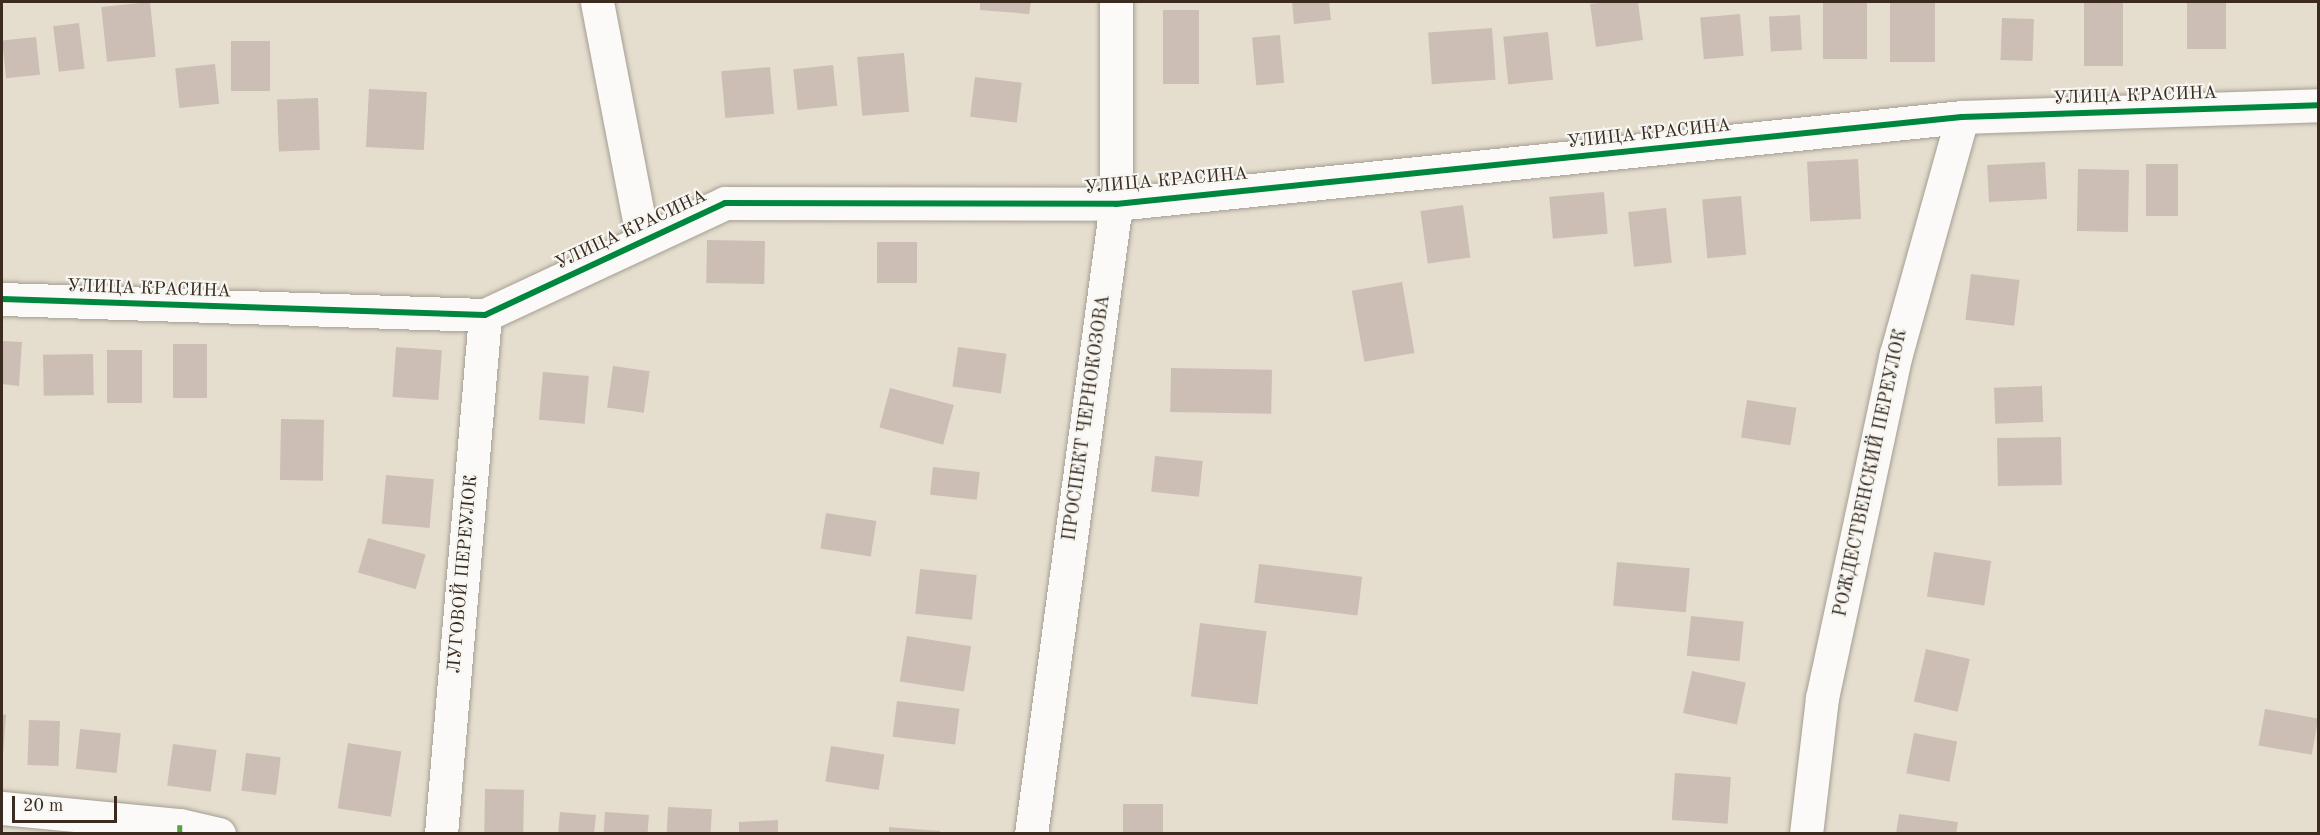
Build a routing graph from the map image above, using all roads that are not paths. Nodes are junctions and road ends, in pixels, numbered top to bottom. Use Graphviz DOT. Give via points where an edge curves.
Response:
graph roads {
  1 [pos="597,2"];
  2 [pos="1116,2"];
  3 [pos="2319,105"];
  4 [pos="1962,117"];
  5 [pos="1116,204"];
  6 [pos="643,241"];
  7 [pos="2,299"];
  8 [pos="485,315"];
  9 [pos="2,808"];
  10 [pos="219,834"];
  11 [pos="441,834"];
  12 [pos="1031,834"];
  13 [pos="1806,834"];
  1 -- 6 [label="street" via="596,15"];
  2 -- 5 [label="street, ПРОСПЕКТ ЧЕРНОКОЗОВА"];
  3 -- 4 [label="street, УЛИЦА КРАСИНА"];
  4 -- 5 [label="street, УЛИЦА КРАСИНА"];
  4 -- 13 [label="street, РОЖДЕСТВЕНСКИЙ ПЕРЕУЛОК" via="1896,354 1822,698"];
  5 -- 6 [label="street, УЛИЦА КРАСИНА" via="725,202"];
  5 -- 12 [label="street, ПРОСПЕКТ ЧЕРНОКОЗОВА"];
  6 -- 8 [label="street, УЛИЦА КРАСИНА"];
  7 -- 8 [label="street, УЛИЦА КРАСИНА"];
  8 -- 11 [label="street, ЛУГОВОЙ ПЕРЕУЛОК"];
  9 -- 10 [label="street" via="180,825"];
}
